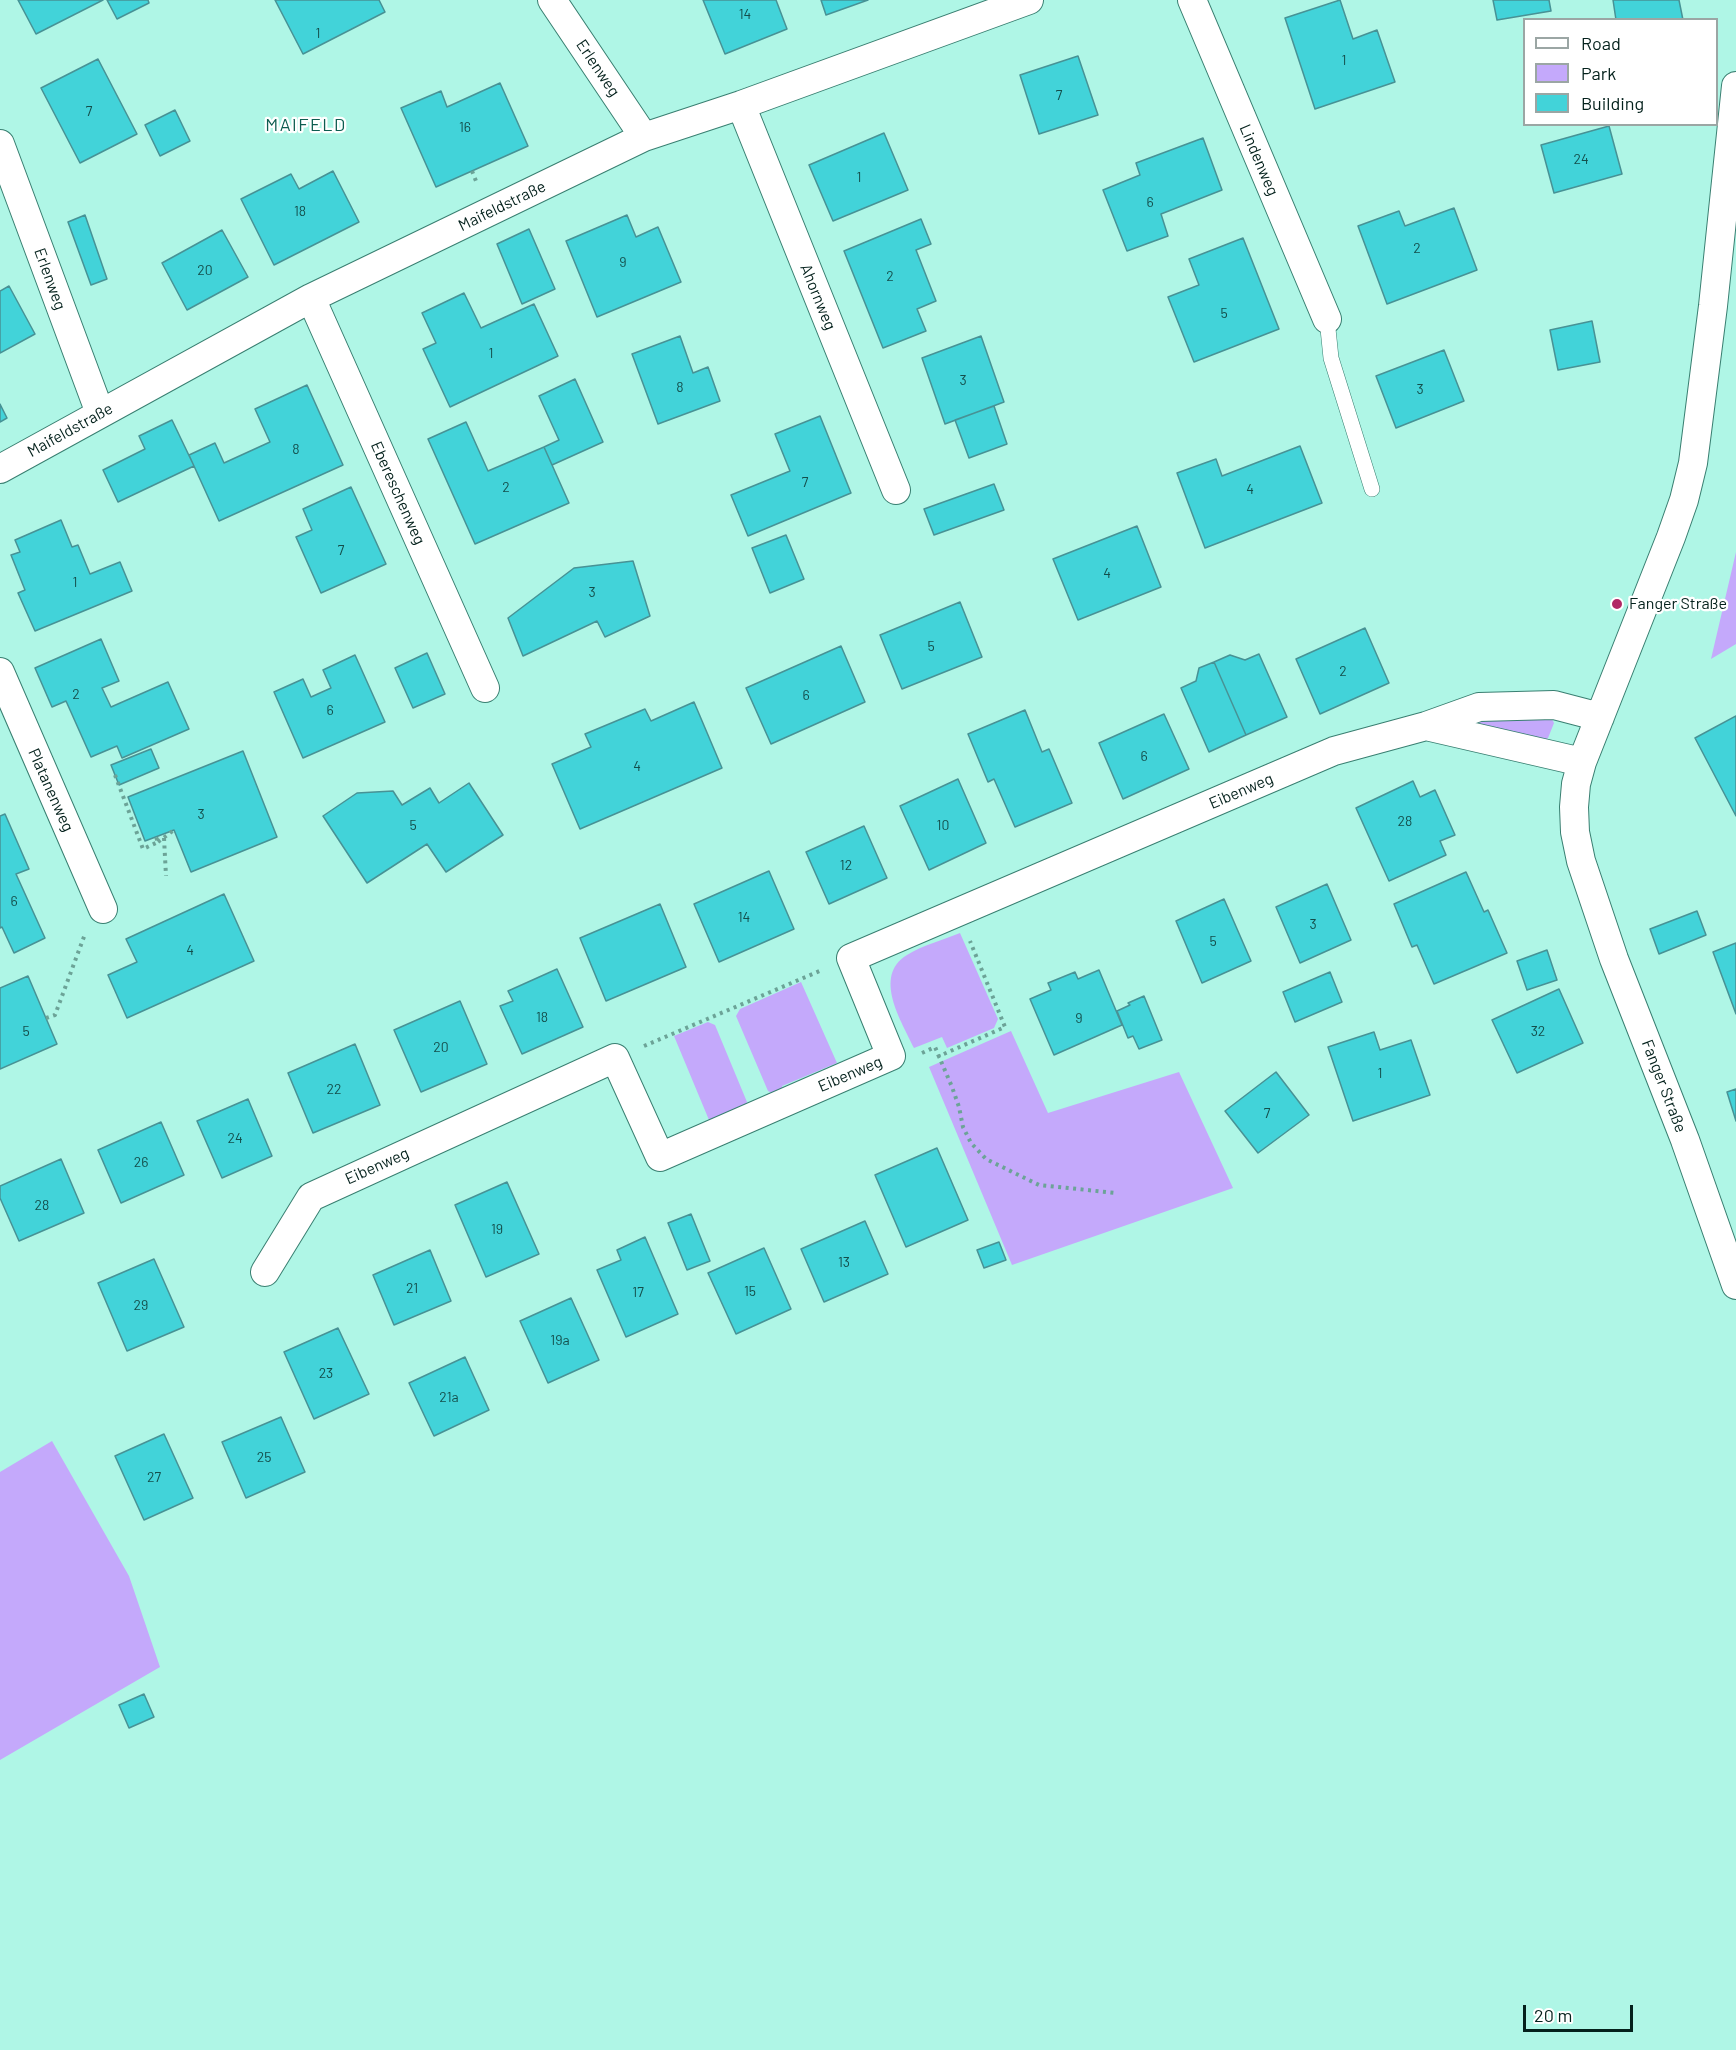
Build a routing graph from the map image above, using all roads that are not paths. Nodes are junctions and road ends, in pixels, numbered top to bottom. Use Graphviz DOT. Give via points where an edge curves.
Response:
graph roads {
  1 [pos="552,0"];
  2 [pos="1029,0"];
  3 [pos="1192,0"];
  4 [pos="1736,86"];
  5 [pos="741,105"];
  6 [pos="644,137"];
  7 [pos="0,144"];
  8 [pos="311,298"];
  9 [pos="1327,319"];
  10 [pos="100,413"];
  11 [pos="0,469"];
  12 [pos="1372,489"];
  13 [pos="896,490"];
  14 [pos="0,672"];
  15 [pos="484,688"];
  16 [pos="1600,717"];
  17 [pos="1426,726"];
  18 [pos="1582,762"];
  19 [pos="94,920"];
  20 [pos="266,1272"];
  21 [pos="1736,1285"];
  1 -- 6 [label="street, Erlenweg"];
  2 -- 5 [label="street, Maifeldstraße"];
  3 -- 9 [label="street, Lindenweg"];
  4 -- 16 [label="street, Fanger Straße" via="1693,464 1671,537"];
  5 -- 6 [label="street, Maifeldstraße"];
  5 -- 13 [label="street, Ahornweg"];
  6 -- 8 [label="street, Maifeldstraße"];
  7 -- 10 [label="street, Erlenweg"];
  8 -- 10 [label="street, Maifeldstraße"];
  8 -- 15 [label="street, Ebereschenweg"];
  9 -- 12 [label="lane" via="1330,358"];
  10 -- 11 [label="street, Maifeldstraße"];
  14 -- 19 [label="street, Platanenweg"];
  16 -- 17 [label="street, Eibenweg" via="1554,705 1479,706"];
  16 -- 18 [label="street, Fanger Straße"];
  17 -- 18 [label="street, Eibenweg"];
  17 -- 20 [label="street, Eibenweg" via="1334,751 851,958 891,1056 660,1157 615,1058 310,1197"];
  18 -- 21 [label="street, Fanger Straße" via="1574,807 1581,861"];
}
